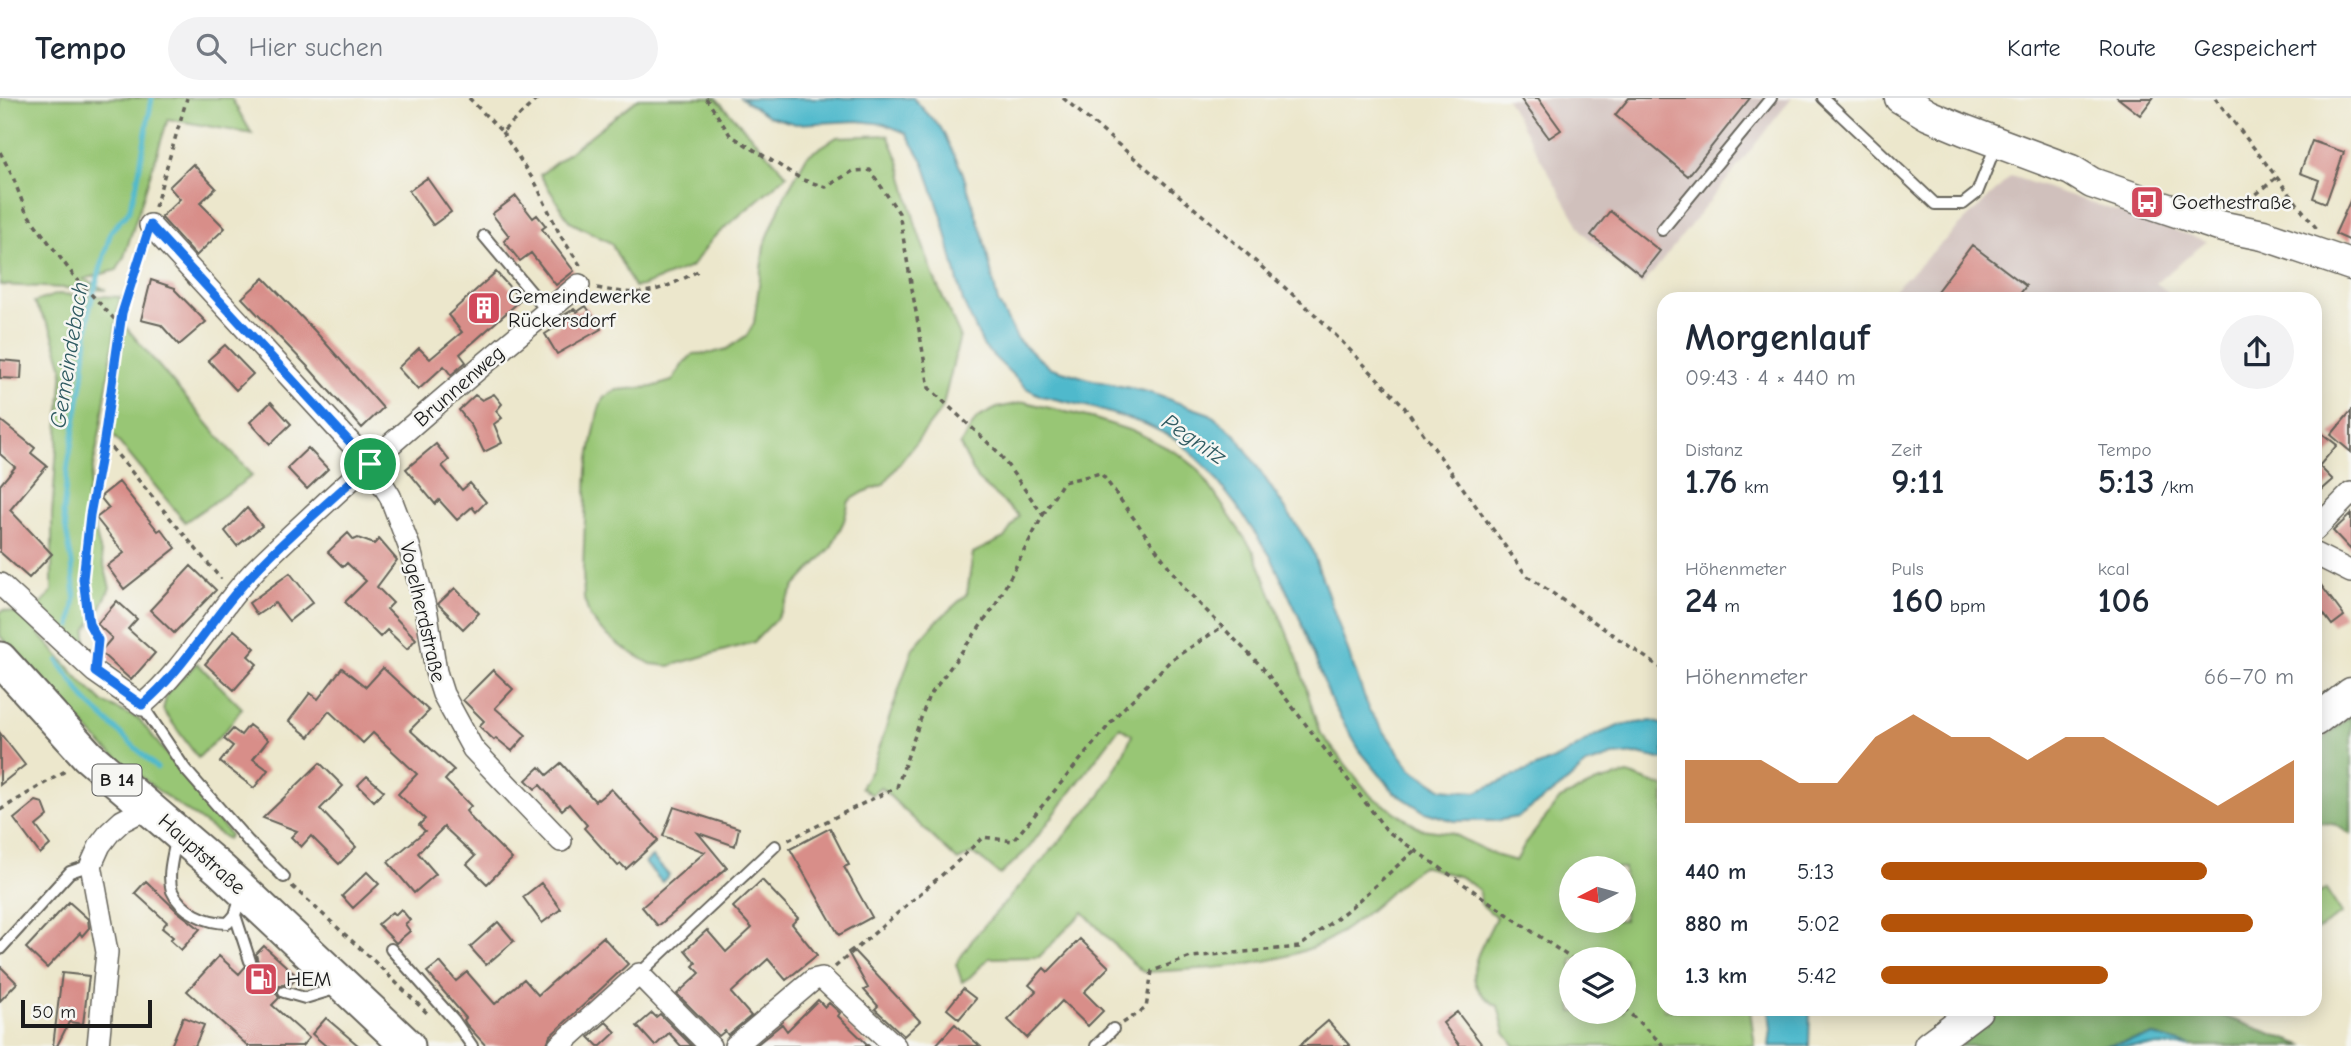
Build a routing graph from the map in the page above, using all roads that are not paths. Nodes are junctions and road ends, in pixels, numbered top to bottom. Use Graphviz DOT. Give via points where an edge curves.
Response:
graph roads {
  1 [pos="1771,98"];
  2 [pos="1822,98"];
  3 [pos="1900,98"];
  4 [pos="1997,143"];
  5 [pos="2071,170"];
  6 [pos="150,225"];
  7 [pos="1662,230"];
  8 [pos="2263,235"];
  9 [pos="484,236"];
  10 [pos="2351,265"];
  11 [pos="586,286"];
  12 [pos="547,311"];
  13 [pos="370,464"];
  14 [pos="2351,493"];
  15 [pos="2322,523"];
  16 [pos="2322,558"];
  17 [pos="2351,572"];
  18 [pos="2,588"];
  19 [pos="0,659"];
  20 [pos="2351,693"];
  21 [pos="142,705"];
  22 [pos="2322,716"];
  23 [pos="149,807"];
  24 [pos="177,831"];
  25 [pos="561,841"];
  26 [pos="775,846"];
  27 [pos="91,865"];
  28 [pos="284,877"];
  29 [pos="239,903"];
  30 [pos="0,949"];
  31 [pos="391,949"];
  32 [pos="250,961"];
  33 [pos="639,974"];
  34 [pos="345,985"];
  35 [pos="284,992"];
  36 [pos="1969,1016"];
  37 [pos="1113,1029"];
  38 [pos="1938,1039"];
  39 [pos="98,1046"];
  40 [pos="408,1046"];
  41 [pos="472,1046"];
  42 [pos="559,1046"];
  43 [pos="710,1046"];
  44 [pos="735,1046"];
  45 [pos="895,1046"];
  46 [pos="1096,1046"];
  1 -- 7 [label="lane"];
  2 -- 4 [label="lane" via="1935,204 1963,204 1977,193"];
  3 -- 4 [label="main road" via="1928,115"];
  4 -- 5 [label="main road"];
  5 -- 8 [label="main road" via="2092,183 2147,202"];
  5 -- 8 [label="main road" via="2095,169 2151,185 2232,215"];
  6 -- 13 [label="street, Vogelherdstraße"];
  8 -- 10 [label="main road"];
  9 -- 12 [label="lane"];
  11 -- 12 [label="street, Brunnenweg"];
  12 -- 13 [label="street, Brunnenweg"];
  13 -- 21 [label="street, Brunnenweg" via="261,564 163,688"];
  13 -- 25 [label="street, Vogelherdstraße" via="390,496 409,546 443,694 473,749"];
  14 -- 15 [label="street"];
  16 -- 17 [label="street"];
  18 -- 21 [label="street" via="95,672"];
  19 -- 23 [label="main road, Hauptstraße / B 14" via="88,756"];
  20 -- 22 [label="main road"];
  21 -- 28 [label="lane" via="185,769"];
  23 -- 24 [label="main road, Hauptstraße / B 14"];
  23 -- 27 [label="street" via="110,832"];
  24 -- 29 [label="main road, Hauptstraße / B 14"];
  24 -- 29 [label="lane" via="170,876 173,891 193,913 213,923 228,923"];
  26 -- 33 [label="lane"];
  27 -- 30 [label="lane" via="70,872"];
  27 -- 39 [label="street" via="107,952"];
  29 -- 32 [label="lane"];
  29 -- 34 [label="main road, Hauptstraße / B 14"];
  31 -- 41 [label="lane"];
  33 -- 42 [label="street"];
  33 -- 43 [label="street"];
  34 -- 35 [label="lane" via="305,998"];
  34 -- 40 [label="main road, Hauptstraße / B 14"];
  36 -- 38 [label="main road"];
  37 -- 46 [label="lane"];
  44 -- 45 [label="street" via="813,980 822,978"];
}
